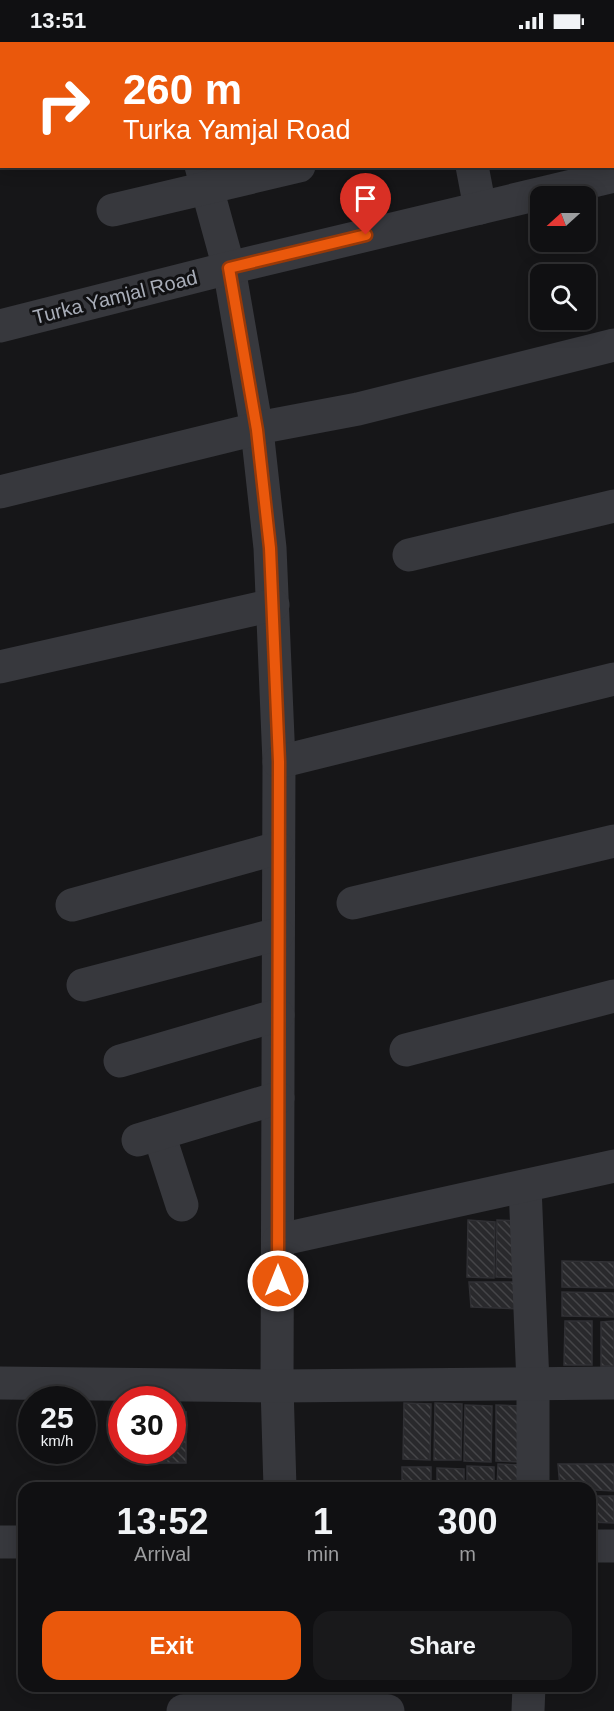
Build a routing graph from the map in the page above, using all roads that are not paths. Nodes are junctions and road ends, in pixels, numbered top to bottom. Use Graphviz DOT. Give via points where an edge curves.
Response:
graph roads {
  1 [pos="282,168"];
  2 [pos="472,168"];
  3 [pos="614,176"];
  4 [pos="204,177"];
  5 [pos="480,208"];
  6 [pos="113,210"];
  7 [pos="229,268"];
  8 [pos="0,326"];
  9 [pos="614,345"];
  10 [pos="257,430"];
  11 [pos="0,492"];
  12 [pos="614,506"];
  13 [pos="410,555"];
  14 [pos="273,605"];
  15 [pos="0,667"];
  16 [pos="614,679"];
  17 [pos="279,762"];
  18 [pos="614,841"];
  19 [pos="278,848"];
  20 [pos="353,903"];
  21 [pos="72,905"];
  22 [pos="278,934"];
  23 [pos="83,985"];
  24 [pos="614,996"];
  25 [pos="278,1015"];
  26 [pos="406,1050"];
  27 [pos="120,1061"];
  28 [pos="278,1098"];
  29 [pos="614,1166"];
  30 [pos="525,1186"];
  31 [pos="182,1205"];
  32 [pos="279,1240"];
  33 [pos="0,1383"];
  34 [pos="614,1383"];
  35 [pos="533,1384"];
  36 [pos="277,1386"];
  37 [pos="280,1482"];
  38 [pos="533,1482"];
  39 [pos="0,1542"];
  40 [pos="18,1542"];
  41 [pos="596,1546"];
  42 [pos="614,1546"];
  43 [pos="279,1692"];
  44 [pos="529,1692"];
  45 [pos="183,1711"];
  46 [pos="279,1711"];
  47 [pos="388,1711"];
  48 [pos="528,1711"];
  1 -- 4 [label="street"];
  2 -- 5 [label="street"];
  3 -- 5 [label="street, Turka Yamjal Road"];
  4 -- 6 [label="street"];
  4 -- 7 [label="street"];
  5 -- 7 [label="street, Turka Yamjal Road"];
  7 -- 8 [label="street, Turka Yamjal Road"];
  7 -- 10 [label="street"];
  9 -- 10 [label="street"];
  10 -- 11 [label="street"];
  10 -- 14 [label="street"];
  12 -- 13 [label="street"];
  14 -- 15 [label="street"];
  14 -- 17 [label="street"];
  16 -- 17 [label="street"];
  17 -- 19 [label="street"];
  18 -- 20 [label="street"];
  19 -- 21 [label="street"];
  19 -- 22 [label="street"];
  22 -- 23 [label="street"];
  22 -- 25 [label="street"];
  24 -- 26 [label="street"];
  25 -- 27 [label="street"];
  25 -- 28 [label="street"];
  28 -- 31 [label="street" via="148,1137"];
  28 -- 32 [label="street"];
  29 -- 30 [label="street"];
  30 -- 32 [label="street"];
  30 -- 35 [label="street"];
  32 -- 36 [label="street"];
  33 -- 36 [label="street"];
  34 -- 35 [label="street"];
  35 -- 36 [label="street"];
  35 -- 38 [label="street"];
  36 -- 37 [label="street"];
  39 -- 40 [label="street"];
  41 -- 42 [label="street"];
  43 -- 46 [label="street"];
  44 -- 48 [label="street"];
  45 -- 46 [label="street"];
  46 -- 47 [label="street"];
}
